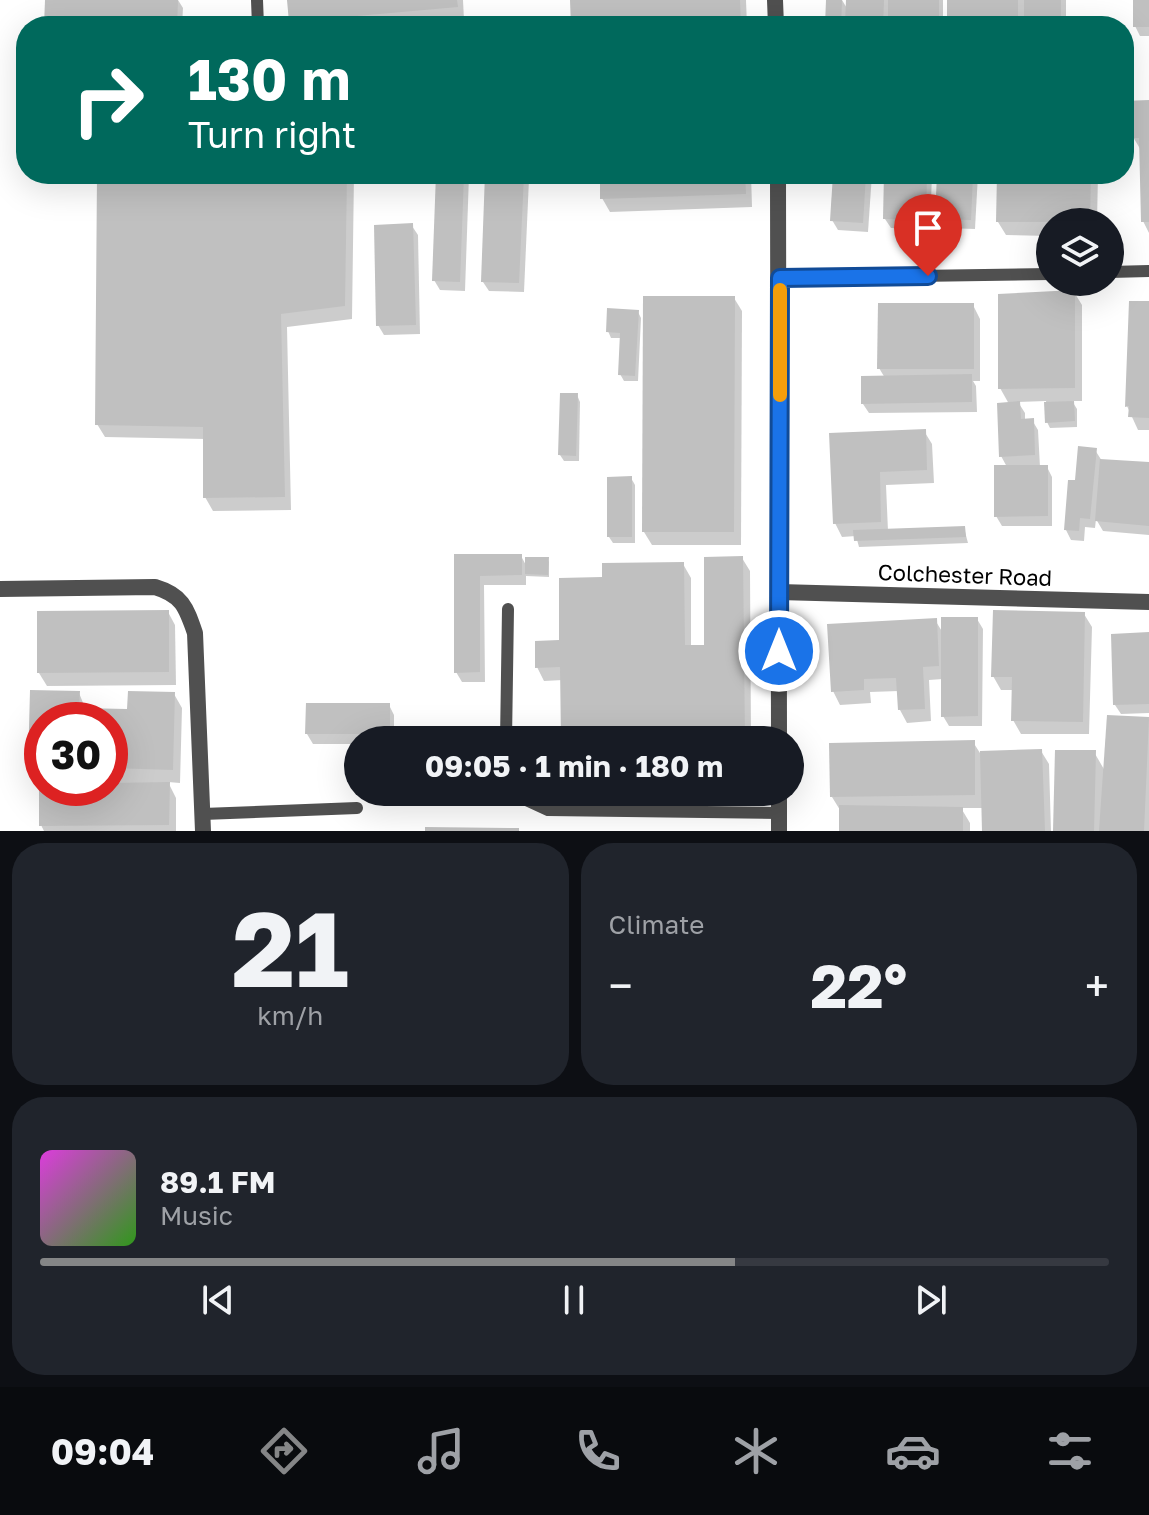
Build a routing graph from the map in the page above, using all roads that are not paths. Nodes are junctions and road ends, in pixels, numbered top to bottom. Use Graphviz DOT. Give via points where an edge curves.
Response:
graph roads {
  1 [pos="778,184"];
  2 [pos="1149,271"];
  3 [pos="1124,272"];
  4 [pos="1036,274"];
  5 [pos="780,278"];
  6 [pos="0,589"];
  7 [pos="779,592"];
  8 [pos="1149,602"];
  9 [pos="508,609"];
  10 [pos="506,726"];
  11 [pos="779,726"];
  12 [pos="539,806"];
  13 [pos="779,806"];
  14 [pos="357,808"];
  15 [pos="779,813"];
  16 [pos="203,814"];
  17 [pos="203,831"];
  18 [pos="779,831"];
  1 -- 5 [label="street"];
  2 -- 3 [label="lane"];
  4 -- 5 [label="lane"];
  5 -- 7 [label="street"];
  6 -- 16 [label="street" via="155,587 174,593 195,633"];
  7 -- 8 [label="street, Colchester Road"];
  7 -- 11 [label="street"];
  9 -- 10 [label="lane"];
  12 -- 15 [label="lane"];
  13 -- 15 [label="street"];
  14 -- 16 [label="lane"];
  15 -- 18 [label="street"];
  16 -- 17 [label="street"];
}
